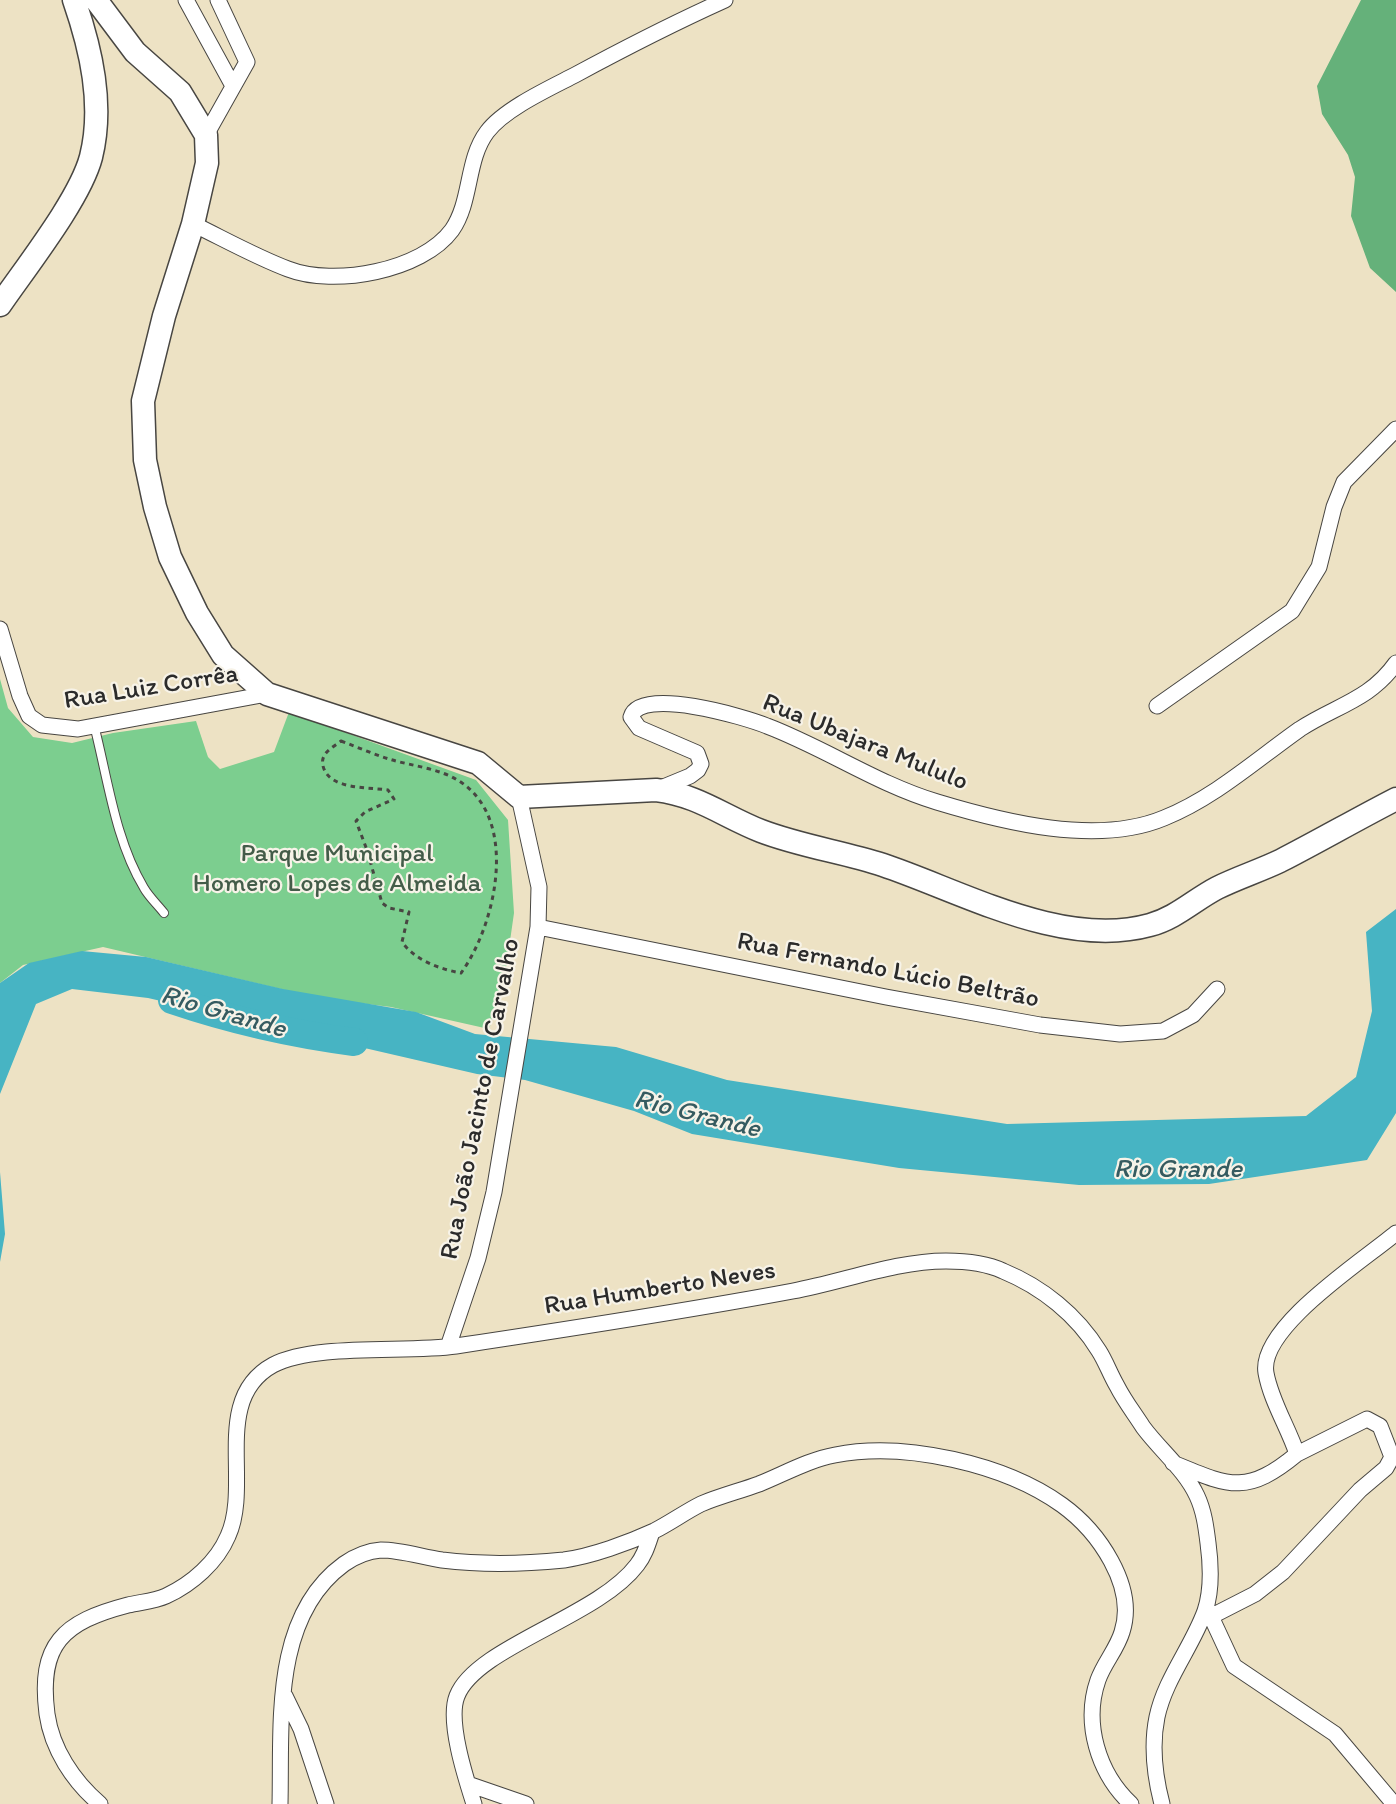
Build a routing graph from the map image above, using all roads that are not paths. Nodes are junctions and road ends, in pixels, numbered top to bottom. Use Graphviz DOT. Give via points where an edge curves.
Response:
graph roads {
  1 [pos="60,0"];
  2 [pos="74,0"];
  3 [pos="96,0"];
  4 [pos="186,0"];
  5 [pos="218,0"];
  6 [pos="725,0"];
  7 [pos="233,86"];
  8 [pos="206,135"];
  9 [pos="194,224"];
  10 [pos="0,286"];
  11 [pos="0,305"];
  12 [pos="1396,429"];
  13 [pos="0,629"];
  14 [pos="1396,663"];
  15 [pos="267,694"];
  16 [pos="1157,706"];
  17 [pos="94,725"];
  18 [pos="656,790"];
  19 [pos="519,797"];
  20 [pos="1396,799"];
  21 [pos="164,913"];
  22 [pos="538,927"];
  23 [pos="1217,989"];
  24 [pos="1396,1233"];
  25 [pos="448,1347"];
  26 [pos="1297,1454"];
  27 [pos="1173,1463"];
  28 [pos="652,1532"];
  29 [pos="1209,1612"];
  30 [pos="284,1693"];
  31 [pos="468,1784"];
  32 [pos="100,1804"];
  33 [pos="280,1804"];
  34 [pos="326,1804"];
  35 [pos="474,1804"];
  36 [pos="526,1804"];
  37 [pos="1131,1804"];
  38 [pos="1162,1804"];
  39 [pos="1394,1804"];
  1 -- 10 [label="street" via="83,97 78,157 63,194"];
  2 -- 11 [label="street" via="87,36 95,84 91,158 75,193"];
  3 -- 8 [label="street" via="135,52 180,92"];
  4 -- 7 [label="street"];
  5 -- 7 [label="street" via="246,56 246,66"];
  6 -- 9 [label="street" via="658,30 527,100 488,130 475,156 452,230 428,251 396,267 323,276 290,270"];
  7 -- 8 [label="street"];
  8 -- 9 [label="street" via="207,163"];
  9 -- 15 [label="street" via="164,316 143,401 145,460 170,557 197,613 223,655"];
  12 -- 16 [label="street" via="1344,482 1319,567 1292,611"];
  13 -- 17 [label="street, Rua Luiz Corrêa" via="29,716 42,725 57,728"];
  14 -- 18 [label="street, Rua Ubajara Mululo" via="1369,692 1302,728 1220,788 1165,818 1139,826 1060,829 1003,820 935,802 873,778 767,726 679,704 637,707 633,712 633,722 639,728 697,753 700,758 698,770 690,776"];
  15 -- 17 [label="street, Rua Luiz Corrêa"];
  15 -- 19 [label="street" via="478,763"];
  17 -- 21 [label="lane" via="131,864 144,890"];
  18 -- 19 [label="street"];
  18 -- 20 [label="street" via="697,799 761,831 884,865 1046,924 1111,930 1149,926 1175,916 1216,888 1279,861"];
  19 -- 22 [label="street, Rua João Jacinto de Carvalho" via="539,887"];
  22 -- 23 [label="street, Rua Fernando Lúcio Beltrão" via="897,999 1040,1025 1120,1034 1163,1031 1193,1015"];
  22 -- 25 [label="street, Rua João Jacinto de Carvalho" via="494,1192 481,1247"];
  24 -- 26 [label="street" via="1294,1315 1276,1336 1266,1357 1268,1380"];
  25 -- 27 [label="street, Rua Humberto Neves" via="664,1315 836,1284 902,1266 943,1260 970,1262 1000,1269 1068,1311 1099,1350 1118,1389 1146,1430"];
  25 -- 32 [label="street, Rua Humberto Neves" via="313,1353 273,1365 257,1377 239,1409 236,1508 229,1534 214,1560 164,1597 123,1606 74,1627 55,1644 47,1662 45,1692 57,1752"];
  26 -- 27 [label="street" via="1264,1477 1245,1484 1221,1483"];
  26 -- 29 [label="street" via="1367,1419 1380,1426 1392,1457 1386,1468 1277,1578 1255,1594"];
  27 -- 29 [label="street, Rua Humberto Neves" via="1195,1492 1206,1525 1211,1573"];
  28 -- 30 [label="street" via="568,1559 531,1563 462,1562 381,1550 363,1554 344,1564 322,1584 305,1608 295,1634"];
  28 -- 31 [label="street" via="636,1566 608,1592 496,1656 464,1683 456,1697 455,1716"];
  28 -- 37 [label="street" via="700,1505 804,1465 834,1455 866,1451 955,1461 1001,1473 1054,1500 1104,1550 1126,1596 1122,1633 1098,1680 1091,1724 1095,1746"];
  29 -- 38 [label="street, Rua Humberto Neves" via="1157,1717 1155,1779"];
  29 -- 39 [label="street" via="1234,1666 1335,1734"];
  30 -- 33 [label="street"];
  30 -- 34 [label="street" via="301,1729"];
  31 -- 35 [label="street"];
  31 -- 36 [label="street"];
}
